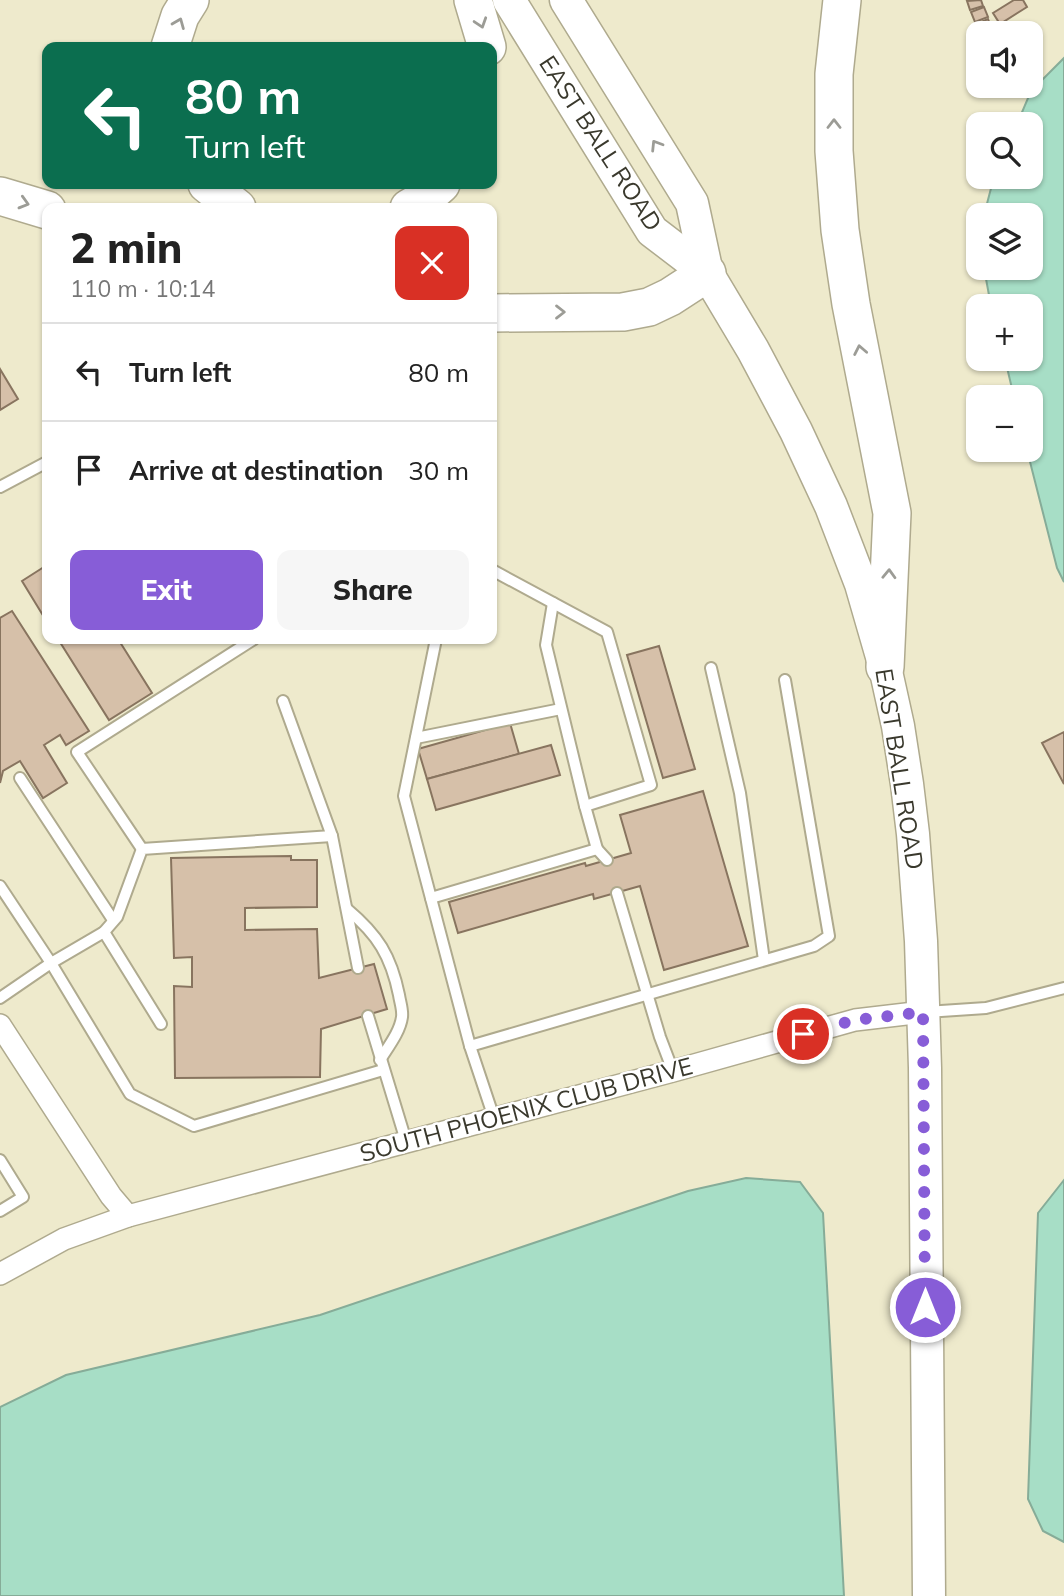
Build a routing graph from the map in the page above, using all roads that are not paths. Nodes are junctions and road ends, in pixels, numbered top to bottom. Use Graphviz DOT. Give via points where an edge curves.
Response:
graph roads {
  1 [pos="190,0"];
  2 [pos="473,0"];
  3 [pos="509,0"];
  4 [pos="566,0"];
  5 [pos="842,0"];
  6 [pos="172,42"];
  7 [pos="486,42"];
  8 [pos="213,189"];
  9 [pos="435,189"];
  10 [pos="0,197"];
  11 [pos="231,203"];
  12 [pos="418,203"];
  13 [pos="42,209"];
  14 [pos="707,273"];
  15 [pos="497,313"];
  16 [pos="42,465"];
  17 [pos="0,486"];
  18 [pos="497,573"];
  19 [pos="554,603"];
  20 [pos="246,644"];
  21 [pos="435,644"];
  22 [pos="885,667"];
  23 [pos="711,668"];
  24 [pos="785,680"];
  25 [pos="283,701"];
  26 [pos="562,709"];
  27 [pos="416,738"];
  28 [pos="20,778"];
  29 [pos="584,806"];
  30 [pos="332,836"];
  31 [pos="142,849"];
  32 [pos="597,849"];
  33 [pos="607,860"];
  34 [pos="0,886"];
  35 [pos="617,893"];
  36 [pos="431,898"];
  37 [pos="347,909"];
  38 [pos="113,920"];
  39 [pos="104,932"];
  40 [pos="764,960"];
  41 [pos="51,962"];
  42 [pos="358,968"];
  43 [pos="1064,988"];
  44 [pos="647,996"];
  45 [pos="0,998"];
  46 [pos="923,1012"];
  47 [pos="368,1016"];
  48 [pos="0,1024"];
  49 [pos="161,1024"];
  50 [pos="470,1046"];
  51 [pos="381,1065"];
  52 [pos="673,1071"];
  53 [pos="494,1118"];
  54 [pos="406,1141"];
  55 [pos="0,1160"];
  56 [pos="0,1210"];
  57 [pos="128,1216"];
  58 [pos="0,1274"];
  59 [pos="929,1596"];
  6 -- 1 [label="highway, one-way"];
  2 -- 7 [label="highway, one-way"];
  3 -- 14 [label="main road, EAST BALL ROAD" via="652,231"];
  14 -- 4 [label="main road, EAST BALL ROAD, one-way" via="692,203"];
  22 -- 5 [label="highway, one-way" via="892,513 851,304 834,151 834,74"];
  8 -- 11 [label="highway"];
  9 -- 12 [label="highway"];
  10 -- 13 [label="highway, one-way"];
  15 -- 14 [label="highway, one-way" via="623,312 649,307"];
  14 -- 22 [label="main road, EAST BALL ROAD" via="753,350 831,506 861,584"];
  16 -- 17 [label="lane"];
  18 -- 19 [label="lane"];
  19 -- 26 [label="lane" via="546,645"];
  19 -- 29 [label="lane" via="607,632 651,785"];
  20 -- 31 [label="lane" via="77,752"];
  21 -- 27 [label="lane"];
  22 -- 46 [label="main road, EAST BALL ROAD" via="913,834"];
  23 -- 40 [label="lane" via="740,793"];
  24 -- 40 [label="lane" via="829,936 814,946"];
  25 -- 30 [label="lane"];
  26 -- 27 [label="lane"];
  26 -- 29 [label="lane"];
  27 -- 36 [label="lane" via="404,796"];
  28 -- 38 [label="lane"];
  29 -- 32 [label="lane"];
  30 -- 31 [label="lane"];
  30 -- 37 [label="lane"];
  31 -- 38 [label="lane"];
  32 -- 33 [label="lane"];
  32 -- 36 [label="lane"];
  34 -- 41 [label="lane"];
  35 -- 44 [label="lane"];
  36 -- 50 [label="lane"];
  37 -- 42 [label="lane"];
  37 -- 51 [label="lane" via="382,944 394,970 403,1015"];
  38 -- 39 [label="lane"];
  39 -- 41 [label="lane"];
  39 -- 49 [label="lane"];
  40 -- 44 [label="lane"];
  41 -- 45 [label="lane"];
  41 -- 51 [label="lane" via="130,1094 194,1126"];
  43 -- 46 [label="lane, SOUTH PHOENIX CLUB DRIVE" via="986,1008"];
  44 -- 50 [label="lane"];
  44 -- 52 [label="lane"];
  46 -- 52 [label="street, SOUTH PHOENIX CLUB DRIVE" via="855,1020"];
  46 -- 59 [label="main road, EAST BALL ROAD"];
  47 -- 51 [label="lane"];
  48 -- 57 [label="street"];
  50 -- 53 [label="lane"];
  51 -- 54 [label="lane"];
  52 -- 53 [label="street, SOUTH PHOENIX CLUB DRIVE"];
  53 -- 54 [label="street, SOUTH PHOENIX CLUB DRIVE"];
  54 -- 57 [label="street, SOUTH PHOENIX CLUB DRIVE"];
  55 -- 56 [label="lane" via="23,1197"];
  57 -- 58 [label="street, SOUTH PHOENIX CLUB DRIVE" via="64,1239"];
}
